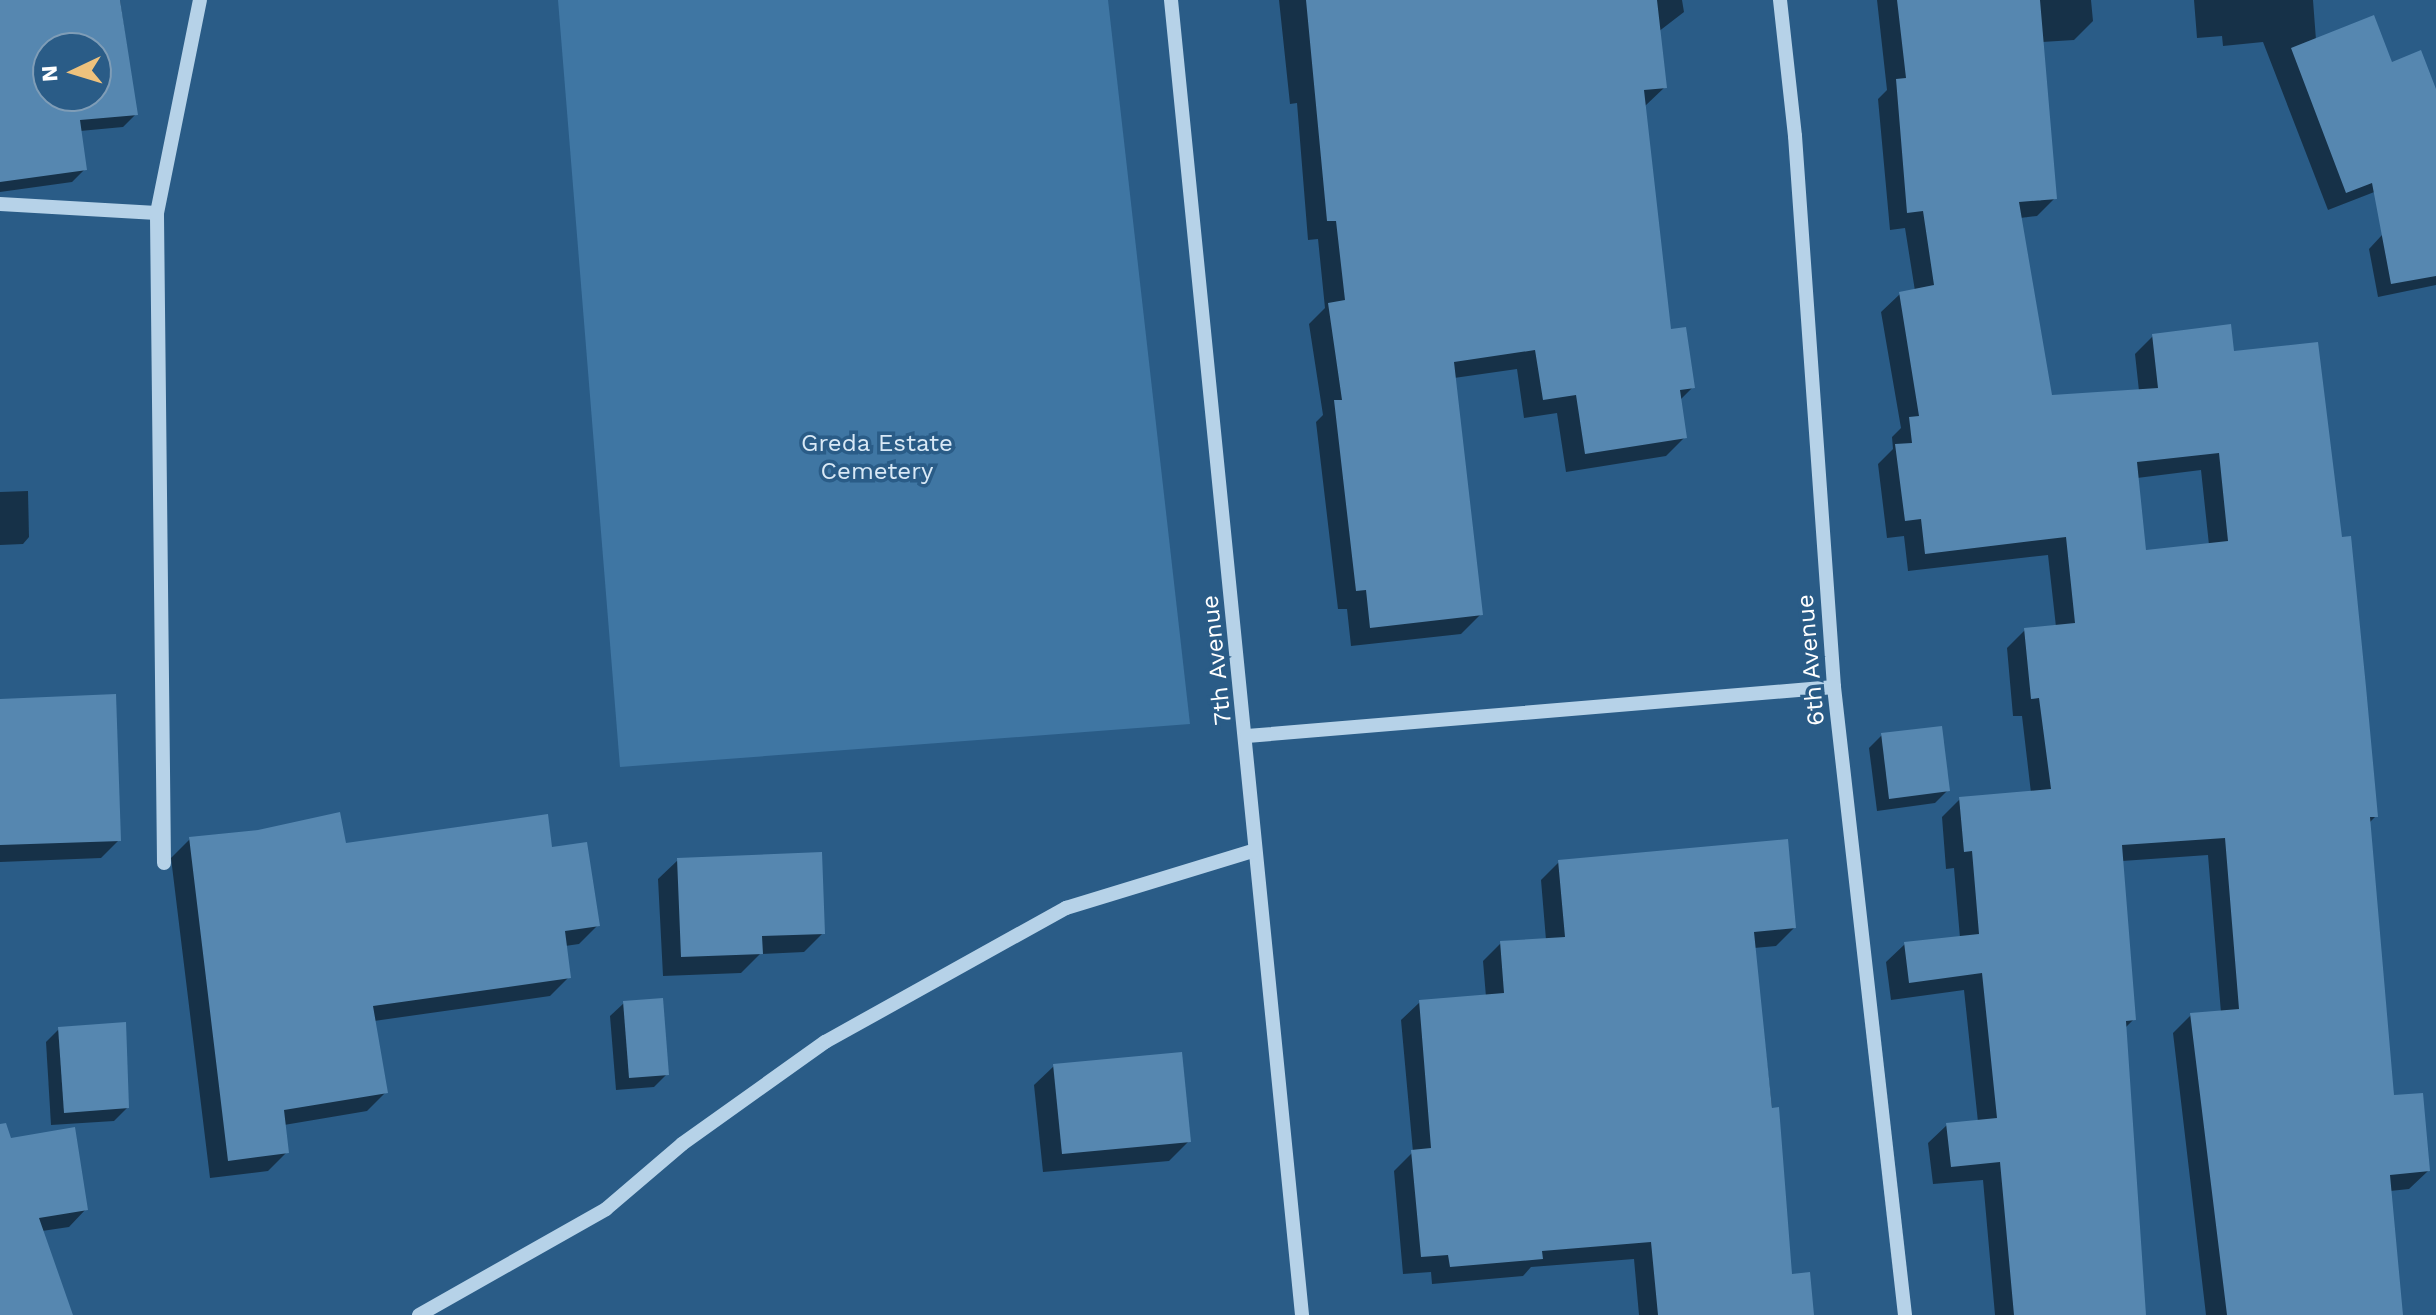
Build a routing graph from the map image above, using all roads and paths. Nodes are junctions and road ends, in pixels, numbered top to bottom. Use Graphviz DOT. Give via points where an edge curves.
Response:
graph roads {
  1 [pos="200,0"];
  2 [pos="1171,0"];
  3 [pos="1780,0"];
  4 [pos="0,204"];
  5 [pos="157,213"];
  6 [pos="1834,687"];
  7 [pos="1247,736"];
  8 [pos="1253,851"];
  9 [pos="164,863"];
  10 [pos="419,1315"];
  11 [pos="1302,1315"];
  12 [pos="1905,1315"];
  1 -- 5 [label="street"];
  2 -- 7 [label="street, 7th Avenue"];
  3 -- 6 [label="street, 6th Avenue" via="1795,136"];
  4 -- 5 [label="street"];
  5 -- 9 [label="street"];
  6 -- 7 [label="street"];
  6 -- 12 [label="street, 6th Avenue"];
  7 -- 8 [label="street, 7th Avenue"];
  8 -- 10 [label="street" via="1066,908 825,1042 682,1144 606,1209"];
  8 -- 11 [label="street, 7th Avenue"];
}
